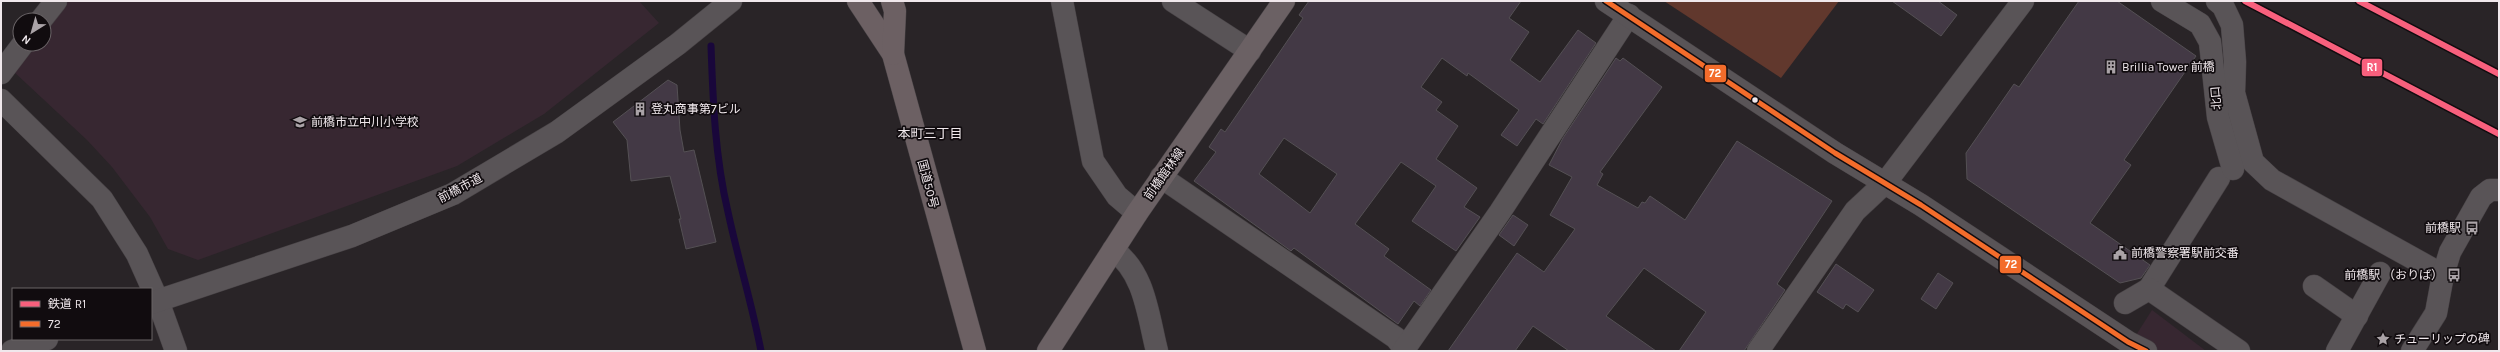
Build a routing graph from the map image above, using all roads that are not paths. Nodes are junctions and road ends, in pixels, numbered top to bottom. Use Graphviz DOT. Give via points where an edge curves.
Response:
graph roads {
  1 [pos="56,1"];
  2 [pos="731,1"];
  3 [pos="858,1"];
  4 [pos="892,1"];
  5 [pos="1062,1"];
  6 [pos="1173,1"];
  7 [pos="1284,1"];
  8 [pos="1606,1"];
  9 [pos="2023,1"];
  10 [pos="2162,1"];
  11 [pos="2216,1"];
  12 [pos="47,12"];
  13 [pos="1629,15"];
  14 [pos="1250,51"];
  15 [pos="17,52"];
  16 [pos="893,54"];
  17 [pos="1,73"];
  18 [pos="1,100"];
  19 [pos="2238,169"];
  20 [pos="1162,177"];
  21 [pos="1886,182"];
  22 [pos="2499,190"];
  23 [pos="1137,213"];
  24 [pos="1114,250"];
  25 [pos="2380,274"];
  26 [pos="2443,275"];
  27 [pos="2314,286"];
  28 [pos="149,288"];
  29 [pos="2149,289"];
  30 [pos="154,302"];
  31 [pos="2125,304"];
  32 [pos="2357,316"];
  33 [pos="44,340"];
  34 [pos="2132,348"];
  35 [pos="1405,350"];
  36 [pos="12,351"];
  37 [pos="176,351"];
  38 [pos="975,351"];
  39 [pos="1048,351"];
  40 [pos="1157,351"];
  41 [pos="1758,351"];
  42 [pos="2239,351"];
  43 [pos="2337,351"];
  44 [pos="2412,351"];
  1 -- 12 [label="street"];
  2 -- 30 [label="street, 前橋市道" via="678,44 557,132 453,194 352,236"];
  3 -- 16 [label="highway, 国道50号"];
  4 -- 16 [label="highway" via="895,11"];
  5 -- 23 [label="street" via="1093,161 1117,196"];
  6 -- 14 [label="street"];
  7 -- 14 [label="main road, 前橋館林線"];
  8 -- 13 [label="street"];
  9 -- 21 [label="street"];
  10 -- 19 [label="street, 北口" via="2200,24 2210,42 2218,117"];
  11 -- 19 [label="street" via="2223,6 2232,25"];
  13 -- 21 [label="street" via="1835,153"];
  13 -- 35 [label="street" via="1500,212"];
  14 -- 20 [label="main road, 前橋館林線"];
  15 -- 17 [label="street"];
  16 -- 38 [label="highway, 国道50号"];
  18 -- 28 [label="street" via="102,199 137,254"];
  19 -- 26 [label="street" via="2272,180 2392,251"];
  19 -- 29 [label="street"];
  20 -- 23 [label="main road, 前橋館林線"];
  20 -- 35 [label="street" via="1396,338"];
  21 -- 34 [label="street"];
  21 -- 41 [label="street" via="1855,211"];
  22 -- 26 [label="street" via="2490,190 2481,197 2450,252"];
  23 -- 24 [label="main road, 前橋館林線"];
  24 -- 39 [label="main road, 前橋館林線"];
  24 -- 40 [label="street" via="1131,265 1139,281"];
  25 -- 32 [label="street"];
  26 -- 44 [label="street" via="2436,313"];
  27 -- 32 [label="street"];
  29 -- 31 [label="street"];
  29 -- 42 [label="street"];
  30 -- 37 [label="street"];
  32 -- 43 [label="street"];
  33 -- 36 [label="street"];
}
